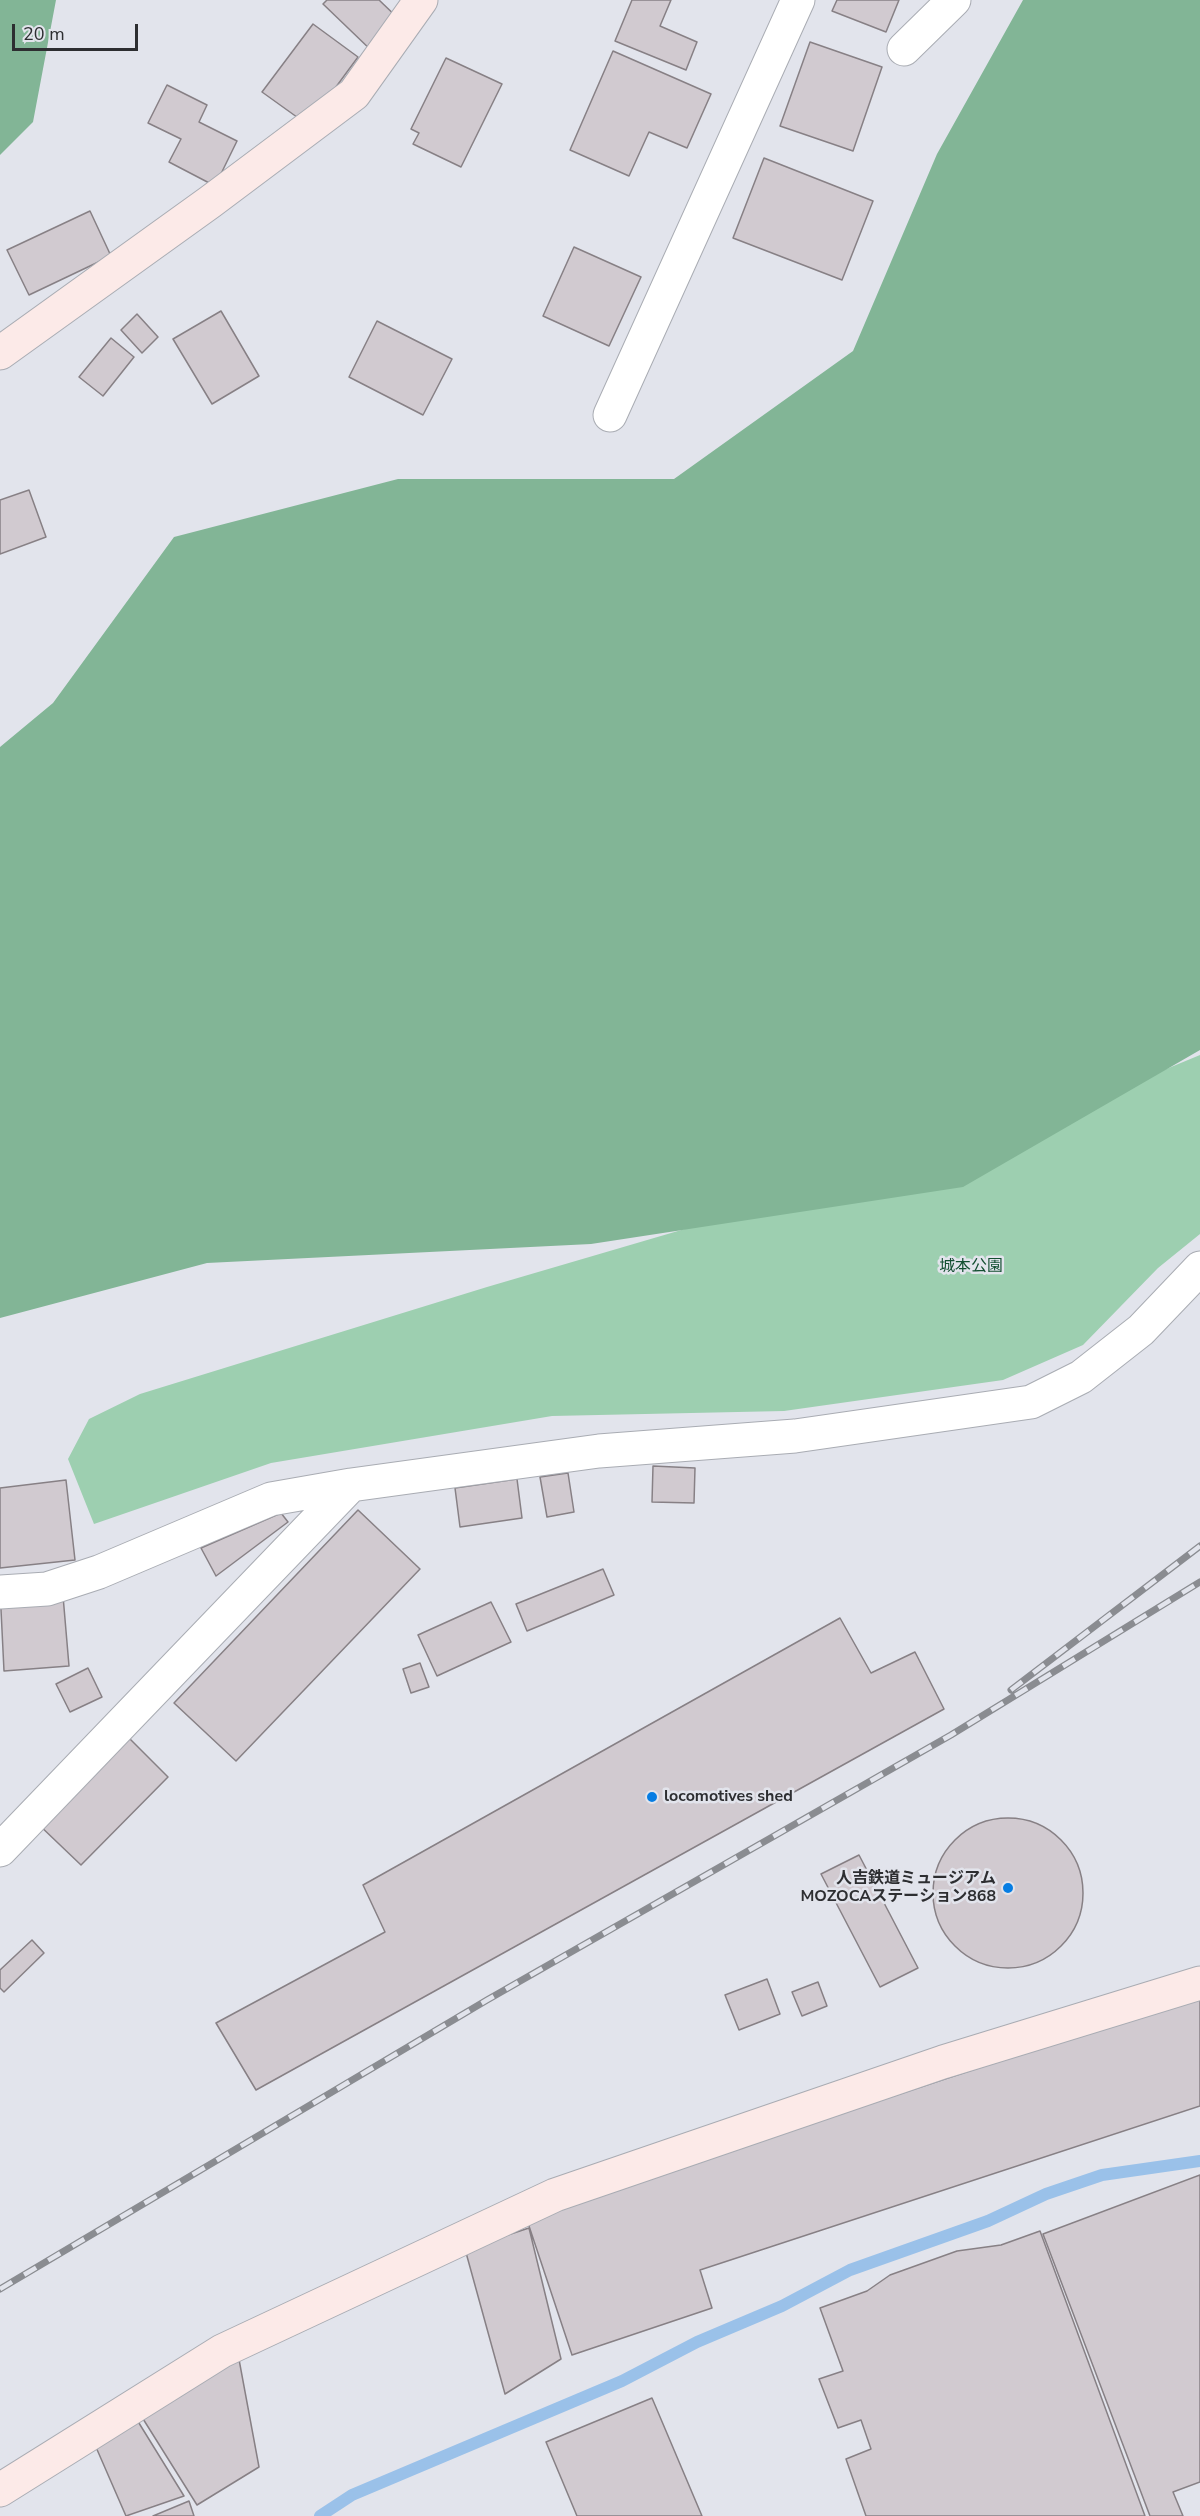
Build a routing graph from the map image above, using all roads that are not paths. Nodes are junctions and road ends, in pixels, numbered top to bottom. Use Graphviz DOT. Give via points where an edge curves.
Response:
graph roads {
  1 [pos="422,0"];
  2 [pos="798,0"];
  3 [pos="954,0"];
  4 [pos="904,49"];
  5 [pos="0,353"];
  6 [pos="610,415"];
  7 [pos="1200,1268"];
  8 [pos="351,1485"];
  9 [pos="0,1592"];
  10 [pos="0,1850"];
  11 [pos="1200,1983"];
  12 [pos="0,2490"];
  1 -- 5 [label="street" via="354,94"];
  2 -- 6 [label="street"];
  3 -- 4 [label="street"];
  7 -- 8 [label="street" via="1141,1330 1082,1377 1031,1402 795,1436 599,1451"];
  8 -- 9 [label="street" via="271,1499 99,1572 47,1589"];
  8 -- 10 [label="street"];
  11 -- 12 [label="street" via="943,2062 555,2194 222,2351"];
}
